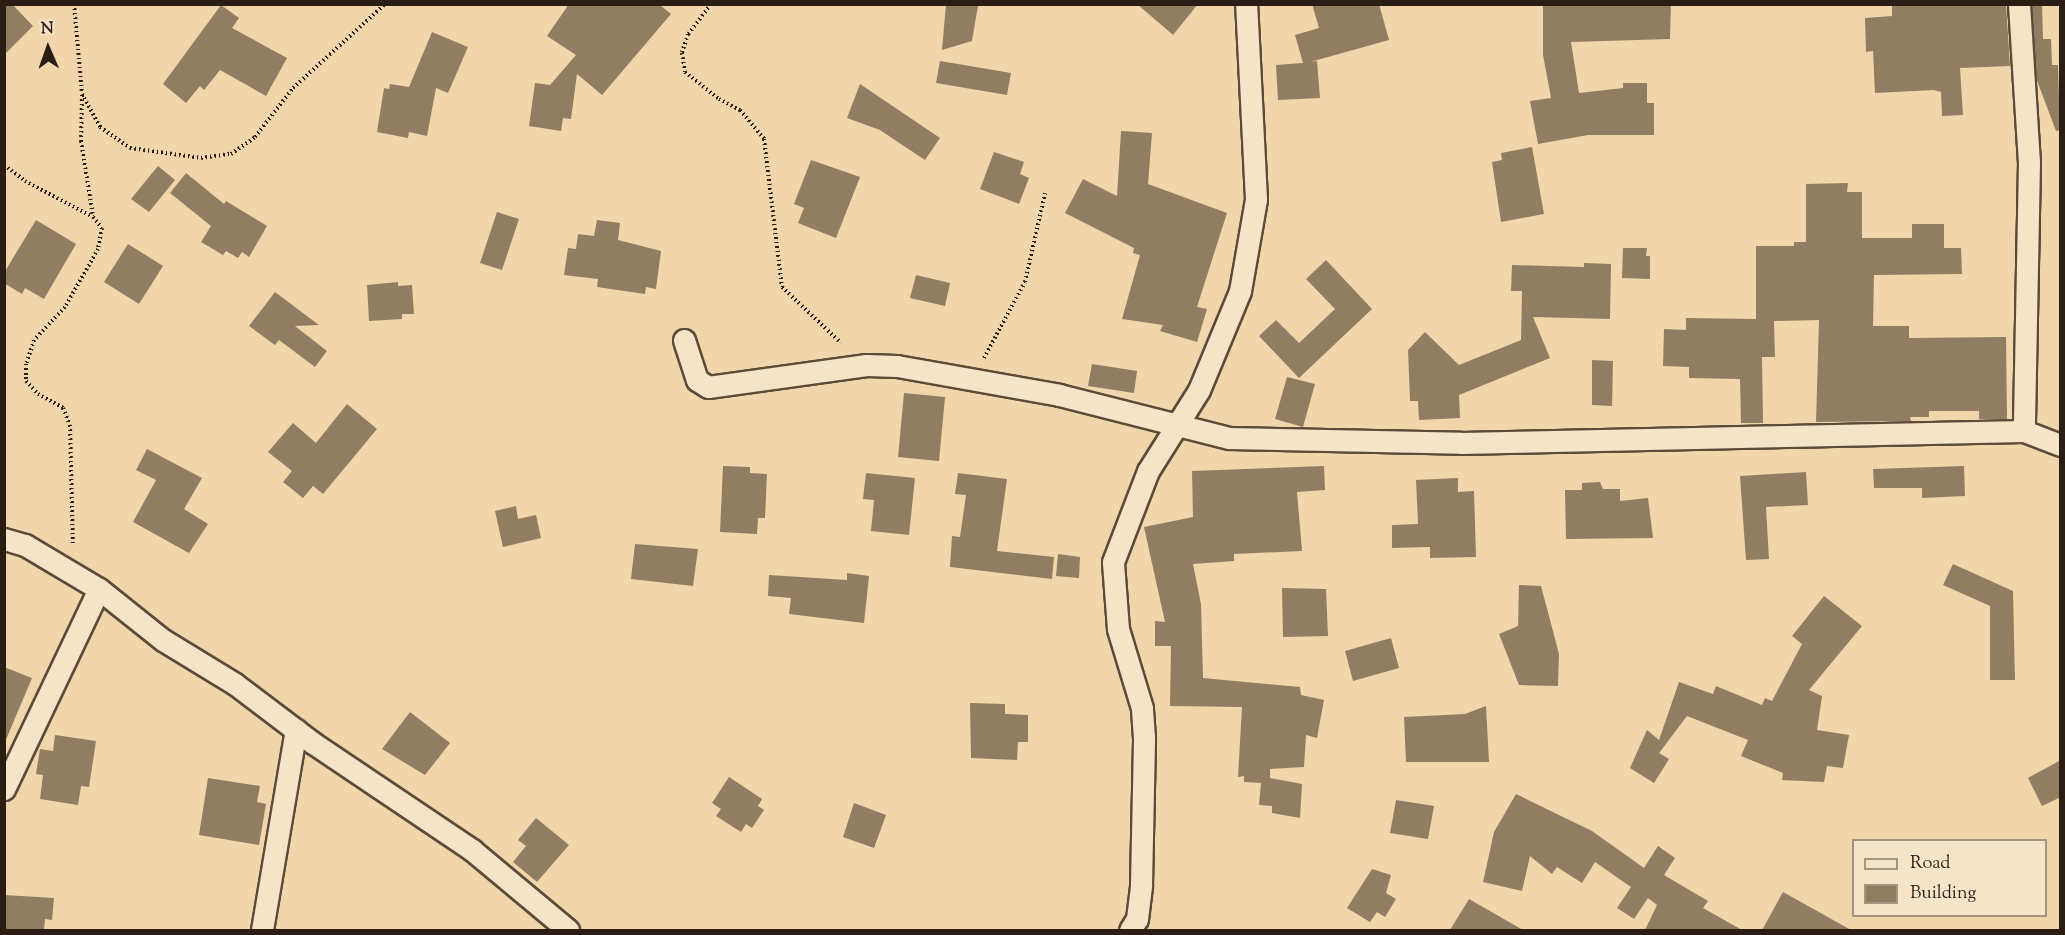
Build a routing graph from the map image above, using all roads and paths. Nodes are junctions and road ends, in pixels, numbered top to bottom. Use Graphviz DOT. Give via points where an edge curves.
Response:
graph roads {
  1 [pos="74,4"];
  2 [pos="385,4"];
  3 [pos="711,4"];
  4 [pos="1246,4"];
  5 [pos="2019,4"];
  6 [pos="82,94"];
  7 [pos="4,165"];
  8 [pos="1045,194"];
  9 [pos="93,217"];
  10 [pos="684,340"];
  11 [pos="867,365"];
  12 [pos="969,381"];
  13 [pos="1180,423"];
  14 [pos="2024,431"];
  15 [pos="2061,446"];
  16 [pos="4,539"];
  17 [pos="73,571"];
  18 [pos="99,589"];
  19 [pos="296,730"];
  20 [pos="4,789"];
  21 [pos="262,930"];
  22 [pos="568,930"];
  23 [pos="1130,930"];
  1 -- 6 [label="path"];
  2 -- 6 [label="path" via="293,88 255,137 231,154 201,158 130,148 100,126"];
  3 -- 11 [label="path" via="688,34 682,53 685,72 740,110 765,139 782,287"];
  4 -- 13 [label="street" via="1256,199 1250,249 1228,320"];
  5 -- 14 [label="street" via="2029,162"];
  6 -- 9 [label="path" via="81,141"];
  7 -- 9 [label="path" via="25,181"];
  8 -- 12 [label="path" via="1025,282 995,342"];
  9 -- 17 [label="path" via="102,228 98,249 65,307 34,340 26,364 26,381 38,394 63,408 70,425"];
  10 -- 11 [label="street" via="697,380 708,387"];
  11 -- 12 [label="street" via="897,366"];
  12 -- 13 [label="street" via="1059,395"];
  13 -- 14 [label="street" via="1229,438 1288,442 1461,443"];
  13 -- 23 [label="street" via="1148,471 1113,562 1118,629 1142,708 1144,738 1141,884 1137,919"];
  14 -- 15 [label="street"];
  16 -- 17 [label="street" via="25,545"];
  17 -- 18 [label="street"];
  18 -- 19 [label="street" via="163,640 235,684"];
  18 -- 20 [label="street"];
  19 -- 21 [label="street"];
  19 -- 22 [label="street" via="472,850"];
}
